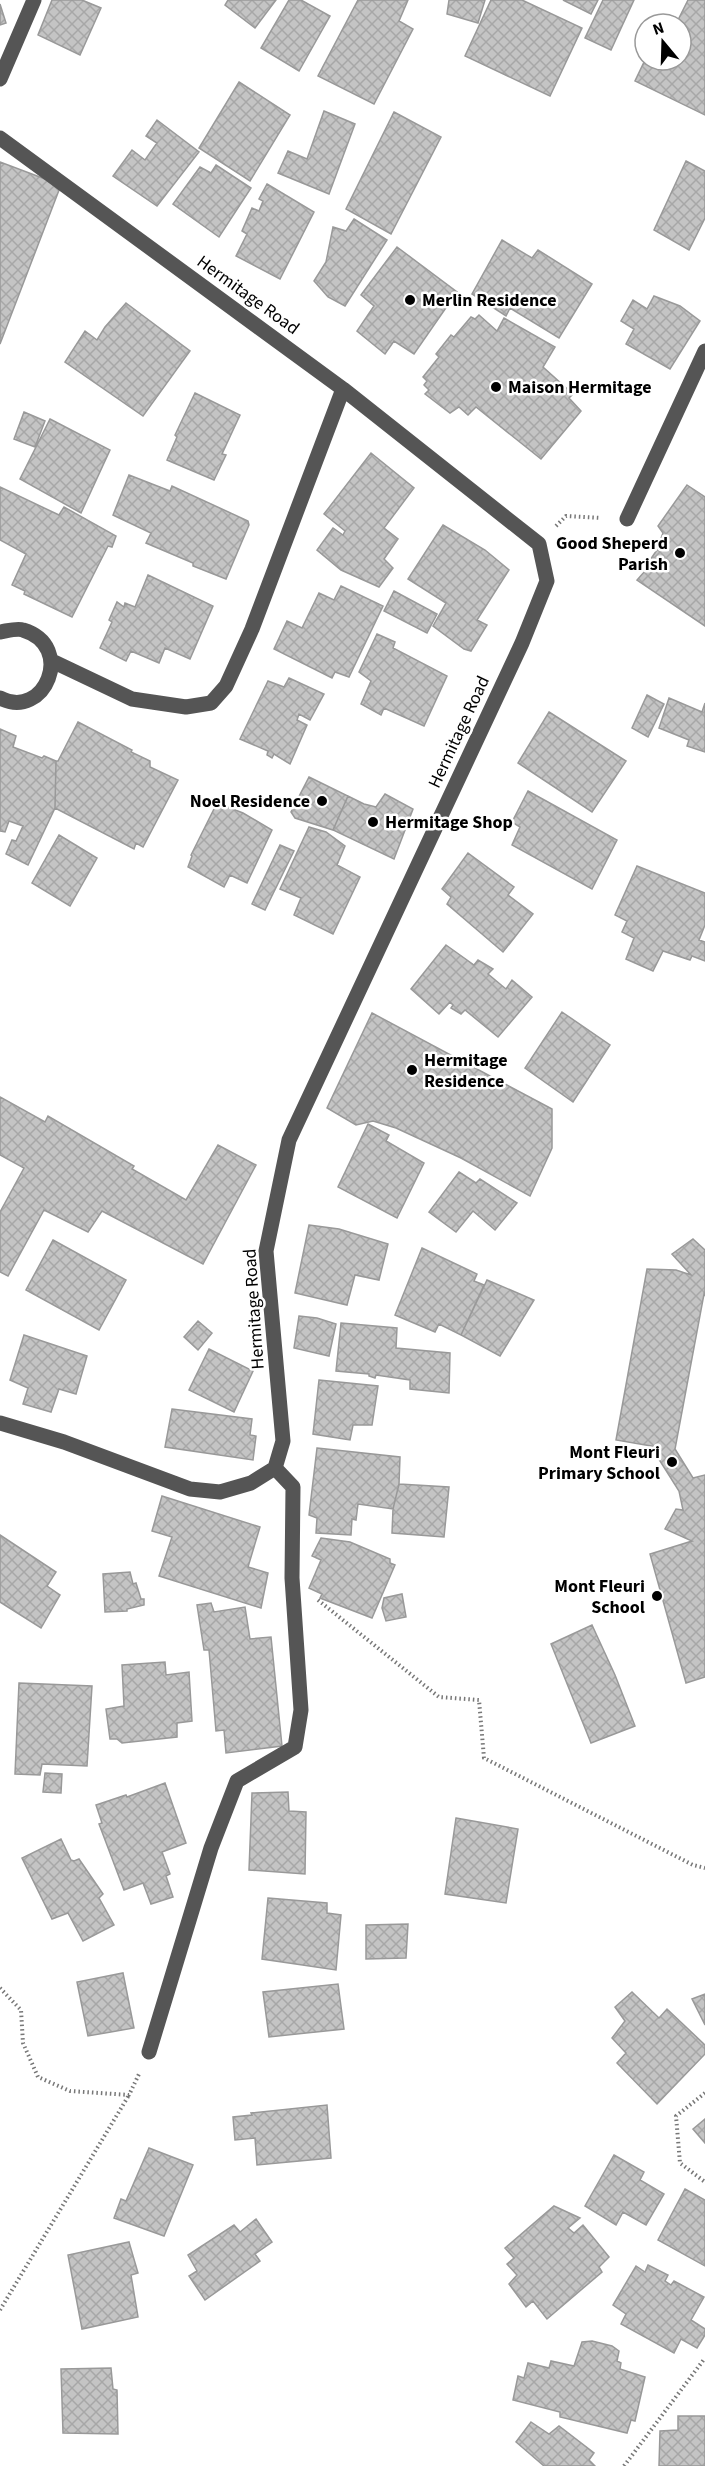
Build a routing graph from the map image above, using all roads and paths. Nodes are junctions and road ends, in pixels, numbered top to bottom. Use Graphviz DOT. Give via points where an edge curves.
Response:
graph roads {
  1 [pos="34,0"];
  2 [pos="0,79"];
  3 [pos="0,138"];
  4 [pos="705,351"];
  5 [pos="343,389"];
  6 [pos="627,519"];
  7 [pos="539,544"];
  8 [pos="0,632"];
  9 [pos="52,661"];
  10 [pos="0,698"];
  11 [pos="0,1423"];
  12 [pos="274,1468"];
  13 [pos="292,1578"];
  14 [pos="705,1868"];
  15 [pos="0,1988"];
  16 [pos="149,2052"];
  17 [pos="705,2094"];
  18 [pos="129,2095"];
  19 [pos="705,2182"];
  20 [pos="0,2310"];
  21 [pos="705,2358"];
  22 [pos="624,2466"];
  1 -- 2 [label="street"];
  3 -- 5 [label="street, Hermitage Road"];
  4 -- 6 [label="street"];
  5 -- 7 [label="street, Hermitage Road"];
  5 -- 9 [label="street" via="252,629 226,686 211,703 186,707 132,699"];
  6 -- 7 [label="path" via="566,516"];
  7 -- 12 [label="street, Hermitage Road" via="547,581 522,643 290,1140 266,1251 283,1441"];
  8 -- 9 [label="street" via="22,629 42,640"];
  9 -- 10 [label="street" via="48,683 32,699 9,702"];
  11 -- 12 [label="street" via="64,1442 189,1489 220,1492 251,1483"];
  12 -- 13 [label="street" via="293,1487"];
  13 -- 14 [label="path" via="439,1697 479,1700 484,1758"];
  13 -- 16 [label="street" via="302,1710 295,1747 237,1781 211,1848"];
  15 -- 18 [label="path" via="21,2010 23,2043 38,2077 70,2091"];
  16 -- 18 [label="path"];
  17 -- 19 [label="path" via="676,2116 680,2163"];
  18 -- 20 [label="path"];
  21 -- 22 [label="path"];
}
